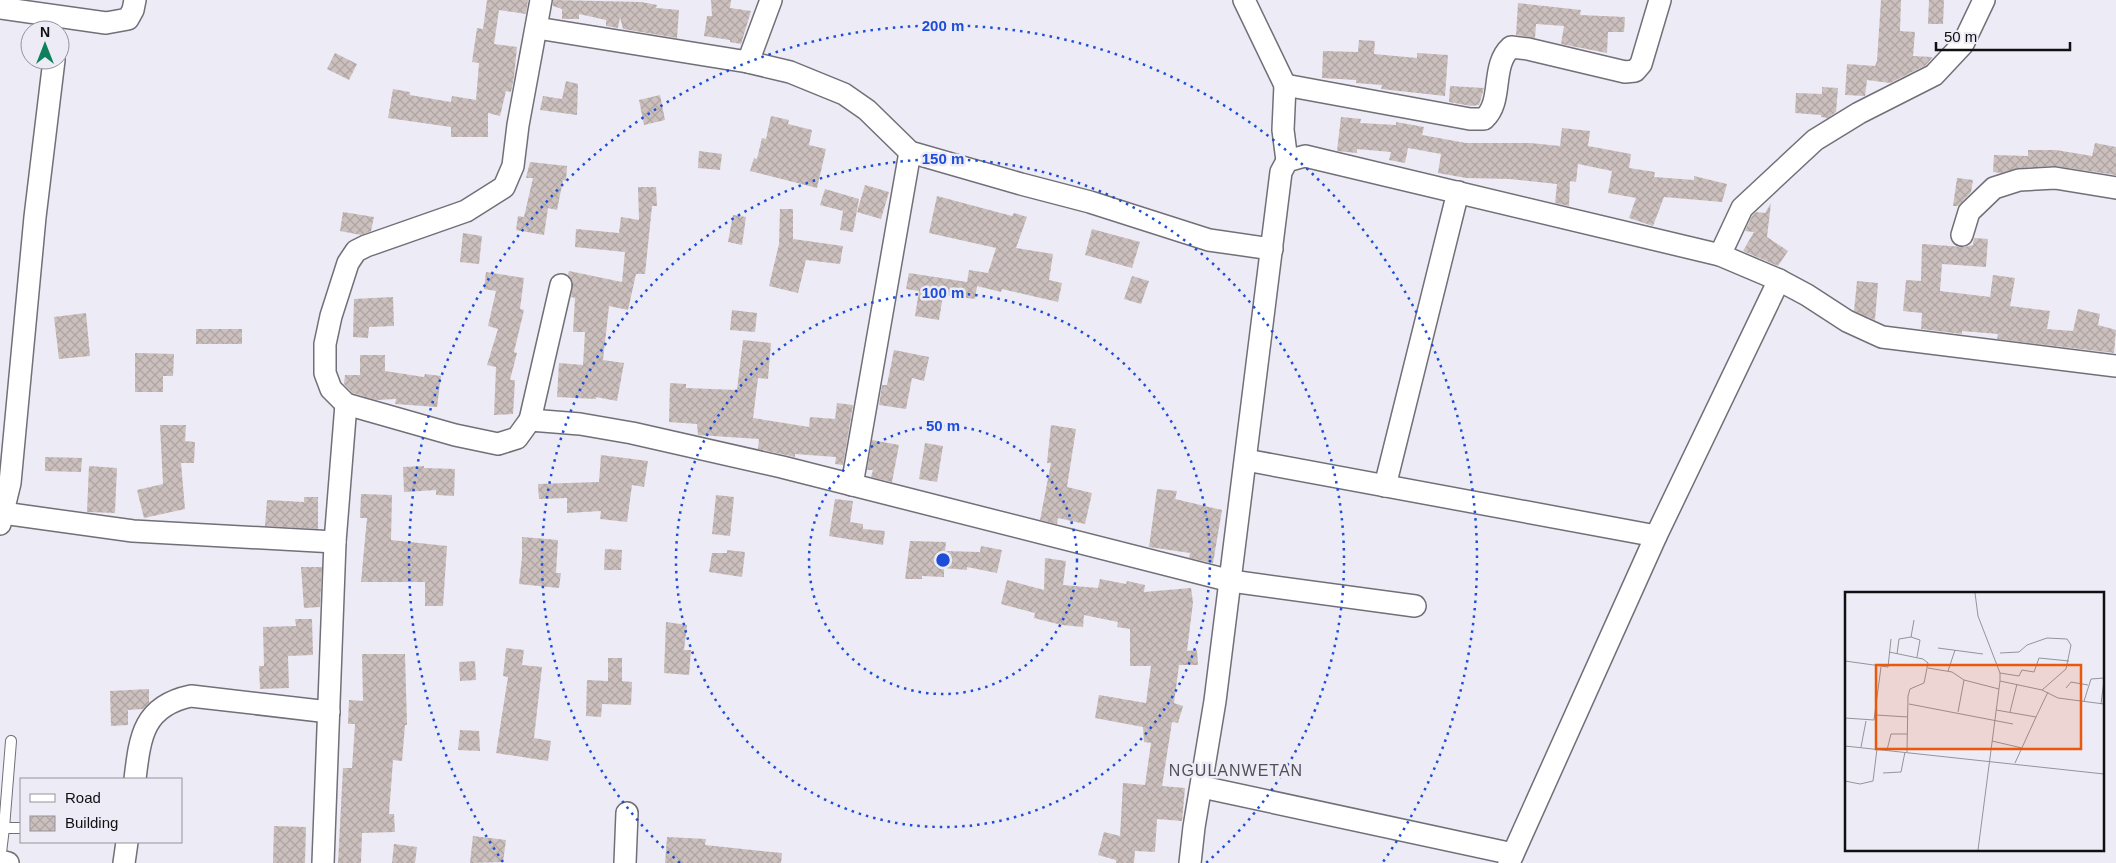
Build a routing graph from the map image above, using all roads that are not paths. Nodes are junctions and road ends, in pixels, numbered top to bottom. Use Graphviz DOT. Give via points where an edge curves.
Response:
graph roads {
  1 [pos="134,0"];
  2 [pos="541,0"];
  3 [pos="771,0"];
  4 [pos="1244,0"];
  5 [pos="1660,0"];
  6 [pos="1984,0"];
  7 [pos="0,8"];
  8 [pos="46,20"];
  9 [pos="70,23"];
  10 [pos="537,28"];
  11 [pos="748,62"];
  12 [pos="53,70"];
  13 [pos="1285,85"];
  14 [pos="910,152"];
  15 [pos="1287,161"];
  16 [pos="2116,188"];
  17 [pos="1458,192"];
  18 [pos="1962,235"];
  19 [pos="1272,248"];
  20 [pos="1720,255"];
  21 [pos="1778,280"];
  22 [pos="561,285"];
  23 [pos="2116,366"];
  24 [pos="346,404"];
  25 [pos="530,420"];
  26 [pos="1246,460"];
  27 [pos="852,485"];
  28 [pos="1385,486"];
  29 [pos="1,519"];
  30 [pos="1656,536"];
  31 [pos="335,542"];
  32 [pos="1231,581"];
  33 [pos="1415,606"];
  34 [pos="328,712"];
  35 [pos="11,741"];
  36 [pos="135,778"];
  37 [pos="1202,787"];
  38 [pos="627,814"];
  39 [pos="4,828"];
  40 [pos="20,828"];
  41 [pos="127,843"];
  42 [pos="1511,859"];
  43 [pos="0,861"];
  44 [pos="8,863"];
  45 [pos="124,863"];
  46 [pos="323,863"];
  47 [pos="625,863"];
  48 [pos="1190,863"];
  1 -- 9 [label="street" via="128,19"];
  2 -- 10 [label="street"];
  3 -- 11 [label="street"];
  4 -- 13 [label="street"];
  5 -- 13 [label="street" via="1641,64 1635,71 1626,72 1511,47 1500,63 1492,112 1484,119"];
  6 -- 20 [label="street" via="1963,44 1934,75 1859,113 1815,140 1742,208"];
  7 -- 8 [label="street"];
  10 -- 11 [label="street"];
  10 -- 24 [label="street" via="513,166 504,187 466,211 356,252 348,263 325,344 325,372 331,389"];
  11 -- 14 [label="street" via="790,72 844,94 867,110"];
  12 -- 29 [label="street" via="34,217 10,483"];
  13 -- 15 [label="street" via="1283,130"];
  14 -- 19 [label="street" via="1090,202 1209,240"];
  14 -- 27 [label="street"];
  15 -- 17 [label="street" via="1305,156"];
  15 -- 19 [label="street" via="1281,172"];
  16 -- 18 [label="street" via="2055,178 2019,180 1994,188 1969,212"];
  17 -- 20 [label="street"];
  17 -- 28 [label="street"];
  19 -- 26 [label="street"];
  20 -- 21 [label="street"];
  21 -- 23 [label="street" via="1847,321 1882,337"];
  21 -- 30 [label="street"];
  22 -- 25 [label="street"];
  24 -- 25 [label="street" via="455,436 498,444 517,438"];
  24 -- 31 [label="street"];
  25 -- 27 [label="street" via="632,433"];
  26 -- 28 [label="street"];
  26 -- 32 [label="street"];
  27 -- 32 [label="street"];
  28 -- 30 [label="street"];
  29 -- 31 [label="street" via="132,532"];
  30 -- 42 [label="street"];
  31 -- 34 [label="street"];
  32 -- 33 [label="street"];
  32 -- 37 [label="street"];
  34 -- 36 [label="street" via="191,696 173,700 158,708 140,740"];
  34 -- 46 [label="street"];
  35 -- 39 [label="lane"];
  37 -- 42 [label="street"];
  37 -- 48 [label="street"];
  38 -- 47 [label="street"];
  39 -- 40 [label="lane"];
  39 -- 43 [label="lane"];
  41 -- 45 [label="street"];
  43 -- 44 [label="street"];
}
